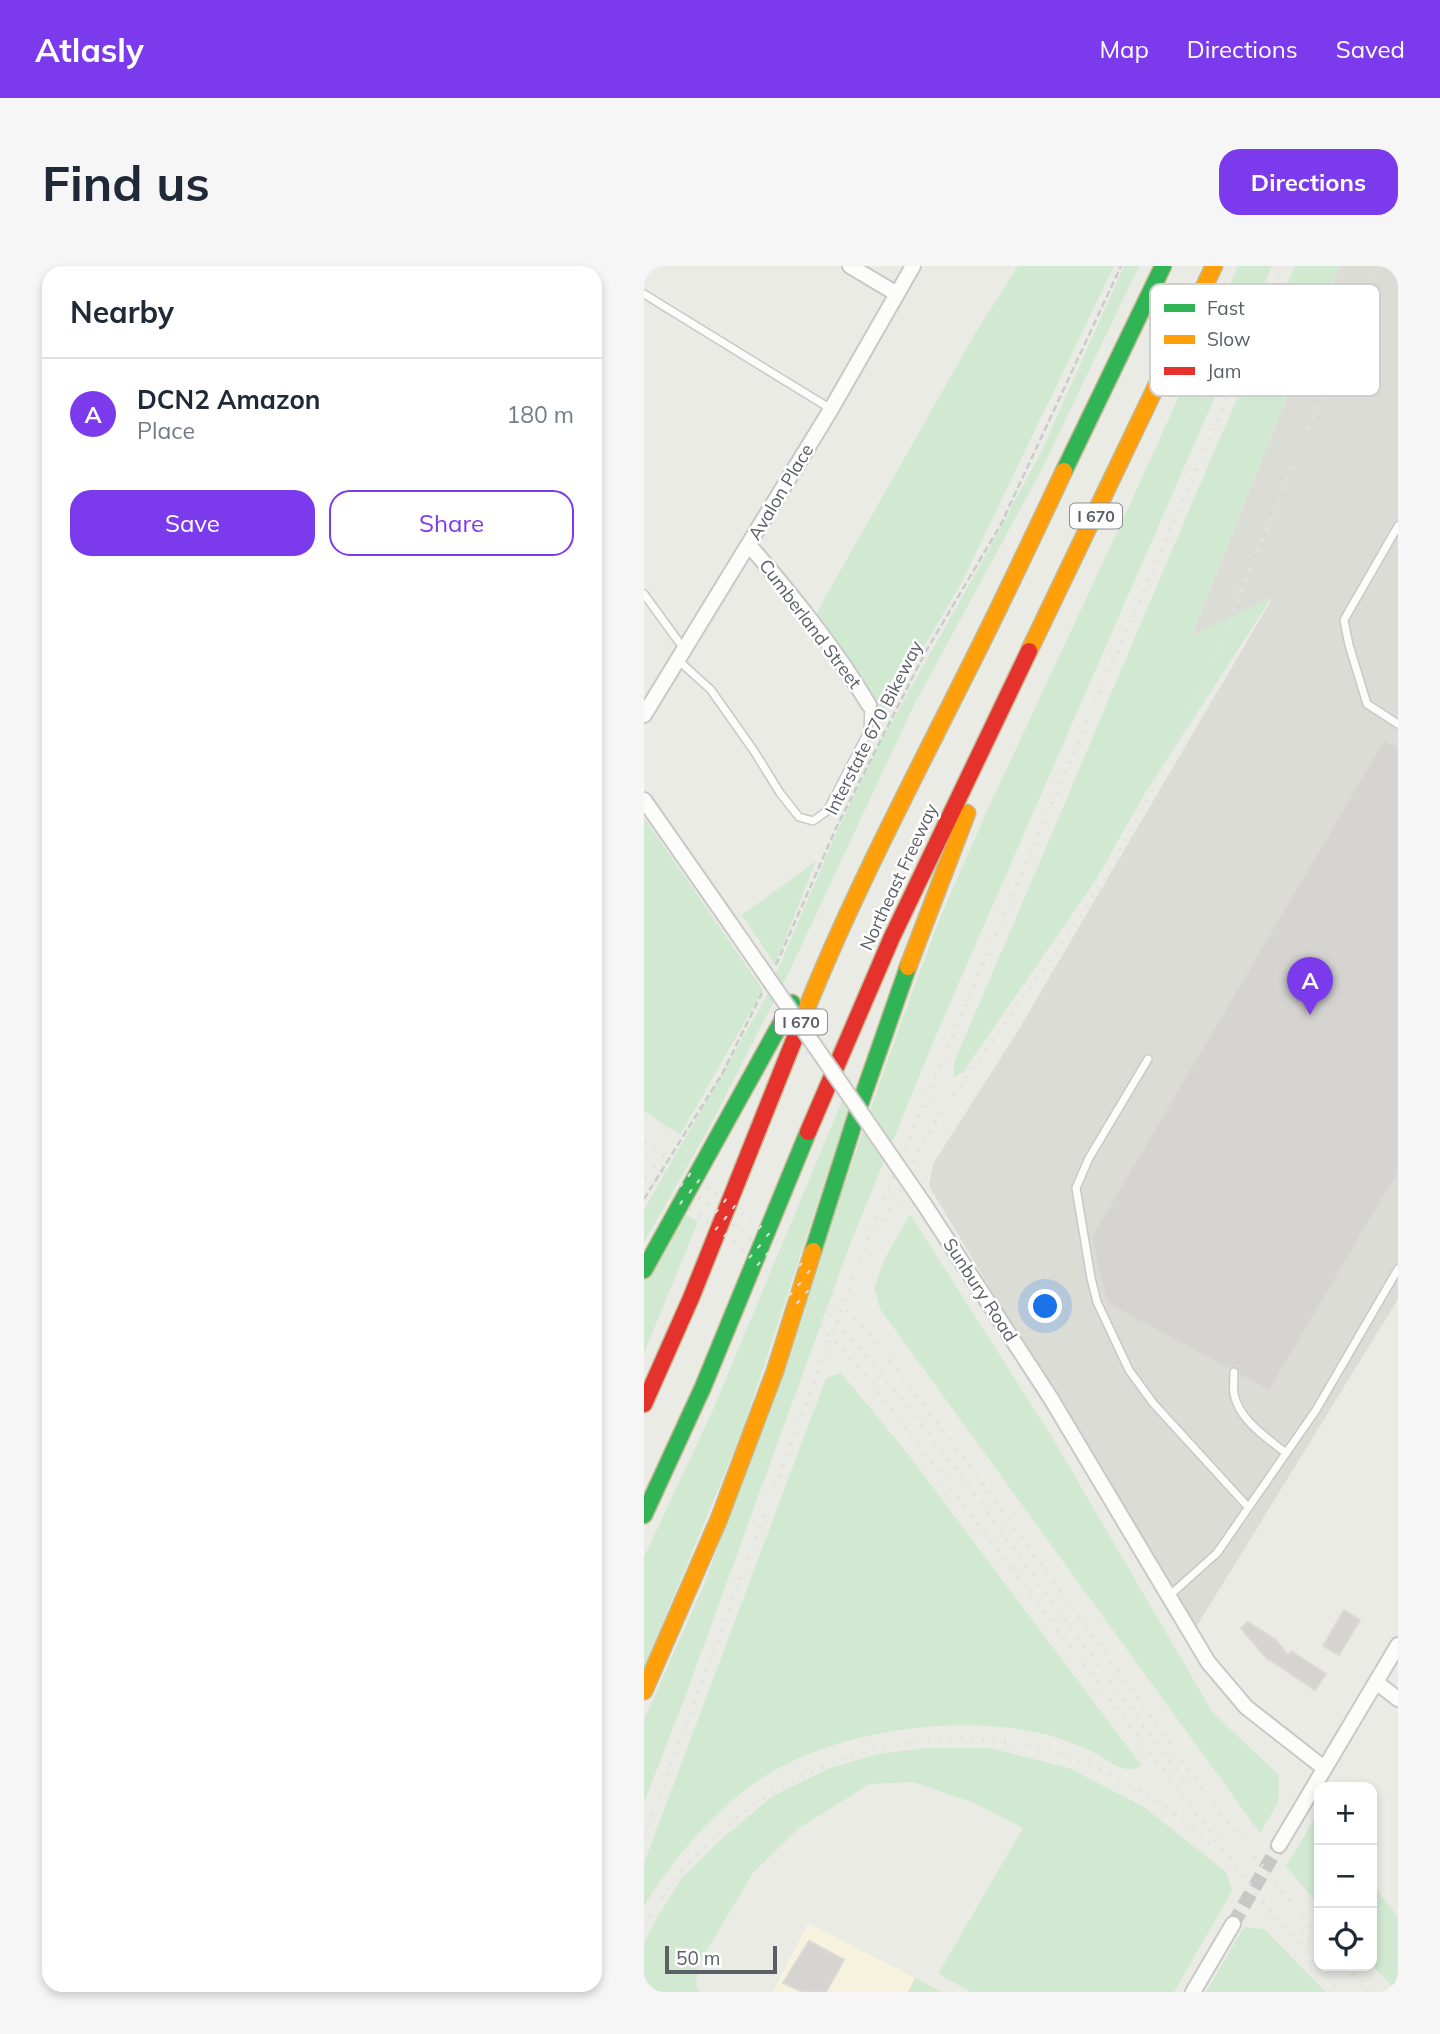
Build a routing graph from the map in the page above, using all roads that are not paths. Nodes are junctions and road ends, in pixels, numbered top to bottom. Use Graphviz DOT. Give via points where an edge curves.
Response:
graph roads {
  1 [pos="850,266"];
  2 [pos="913,266"];
  3 [pos="1163,266"];
  4 [pos="1214,266"];
  5 [pos="1154,284"];
  6 [pos="1206,284"];
  7 [pos="1150,293"];
  8 [pos="644,294"];
  9 [pos="897,294"];
  10 [pos="1153,396"];
  11 [pos="831,409"];
  12 [pos="1398,526"];
  13 [pos="749,545"];
  14 [pos="644,594"];
  15 [pos="979,649"];
  16 [pos="681,655"];
  17 [pos="869,705"];
  18 [pos="644,715"];
  19 [pos="1398,724"];
  20 [pos="973,763"];
  21 [pos="644,800"];
  22 [pos="1148,1059"];
  23 [pos="1398,1269"];
  24 [pos="644,1270"];
  25 [pos="1234,1372"];
  26 [pos="644,1404"];
  27 [pos="1286,1453"];
  28 [pos="1248,1507"];
  29 [pos="644,1515"];
  30 [pos="1168,1597"];
  31 [pos="1398,1644"];
  32 [pos="1376,1682"];
  33 [pos="644,1691"];
  34 [pos="1398,1699"];
  35 [pos="1324,1768"];
  36 [pos="1279,1845"];
  37 [pos="1233,1924"];
  38 [pos="1193,1992"];
  1 -- 9 [label="street"];
  2 -- 9 [label="street, Avalon Place"];
  3 -- 5 [label="highway, Northeast Freeway / I 670"];
  4 -- 6 [label="highway, Northeast Freeway / I 670"];
  7 -- 15 [label="highway, Northeast Freeway / I 670"];
  8 -- 11 [label="lane"];
  9 -- 11 [label="street, Avalon Place"];
  10 -- 20 [label="highway, Northeast Freeway / I 670"];
  11 -- 13 [label="street, Avalon Place"];
  12 -- 19 [label="lane" via="1344,620 1367,704"];
  13 -- 16 [label="street, Avalon Place"];
  13 -- 17 [label="street, Cumberland Street" via="851,675"];
  14 -- 16 [label="lane"];
  15 -- 24 [label="highway" via="906,776 766,1053"];
  15 -- 26 [label="highway, Northeast Freeway / I 670" via="816,984"];
  16 -- 17 [label="lane" via="711,690 799,817 813,821 827,811 868,732"];
  16 -- 18 [label="street, Avalon Place"];
  20 -- 29 [label="highway, Northeast Freeway / I 670" via="866,994 712,1369"];
  20 -- 33 [label="highway" via="972,799 892,1010 775,1371 719,1519"];
  21 -- 30 [label="street, Sunbury Road, bridge" via="923,1204 1049,1396"];
  22 -- 28 [label="lane" via="1076,1188 1091,1278 1097,1302 1129,1370 1153,1403"];
  23 -- 27 [label="lane"];
  25 -- 27 [label="lane" via="1234,1395 1241,1412"];
  27 -- 28 [label="lane"];
  28 -- 30 [label="lane" via="1217,1553"];
  30 -- 35 [label="street, Sunbury Road" via="1231,1691"];
  31 -- 32 [label="street"];
  32 -- 34 [label="street"];
  32 -- 35 [label="street"];
  35 -- 36 [label="street"];
  37 -- 38 [label="street"];
}
